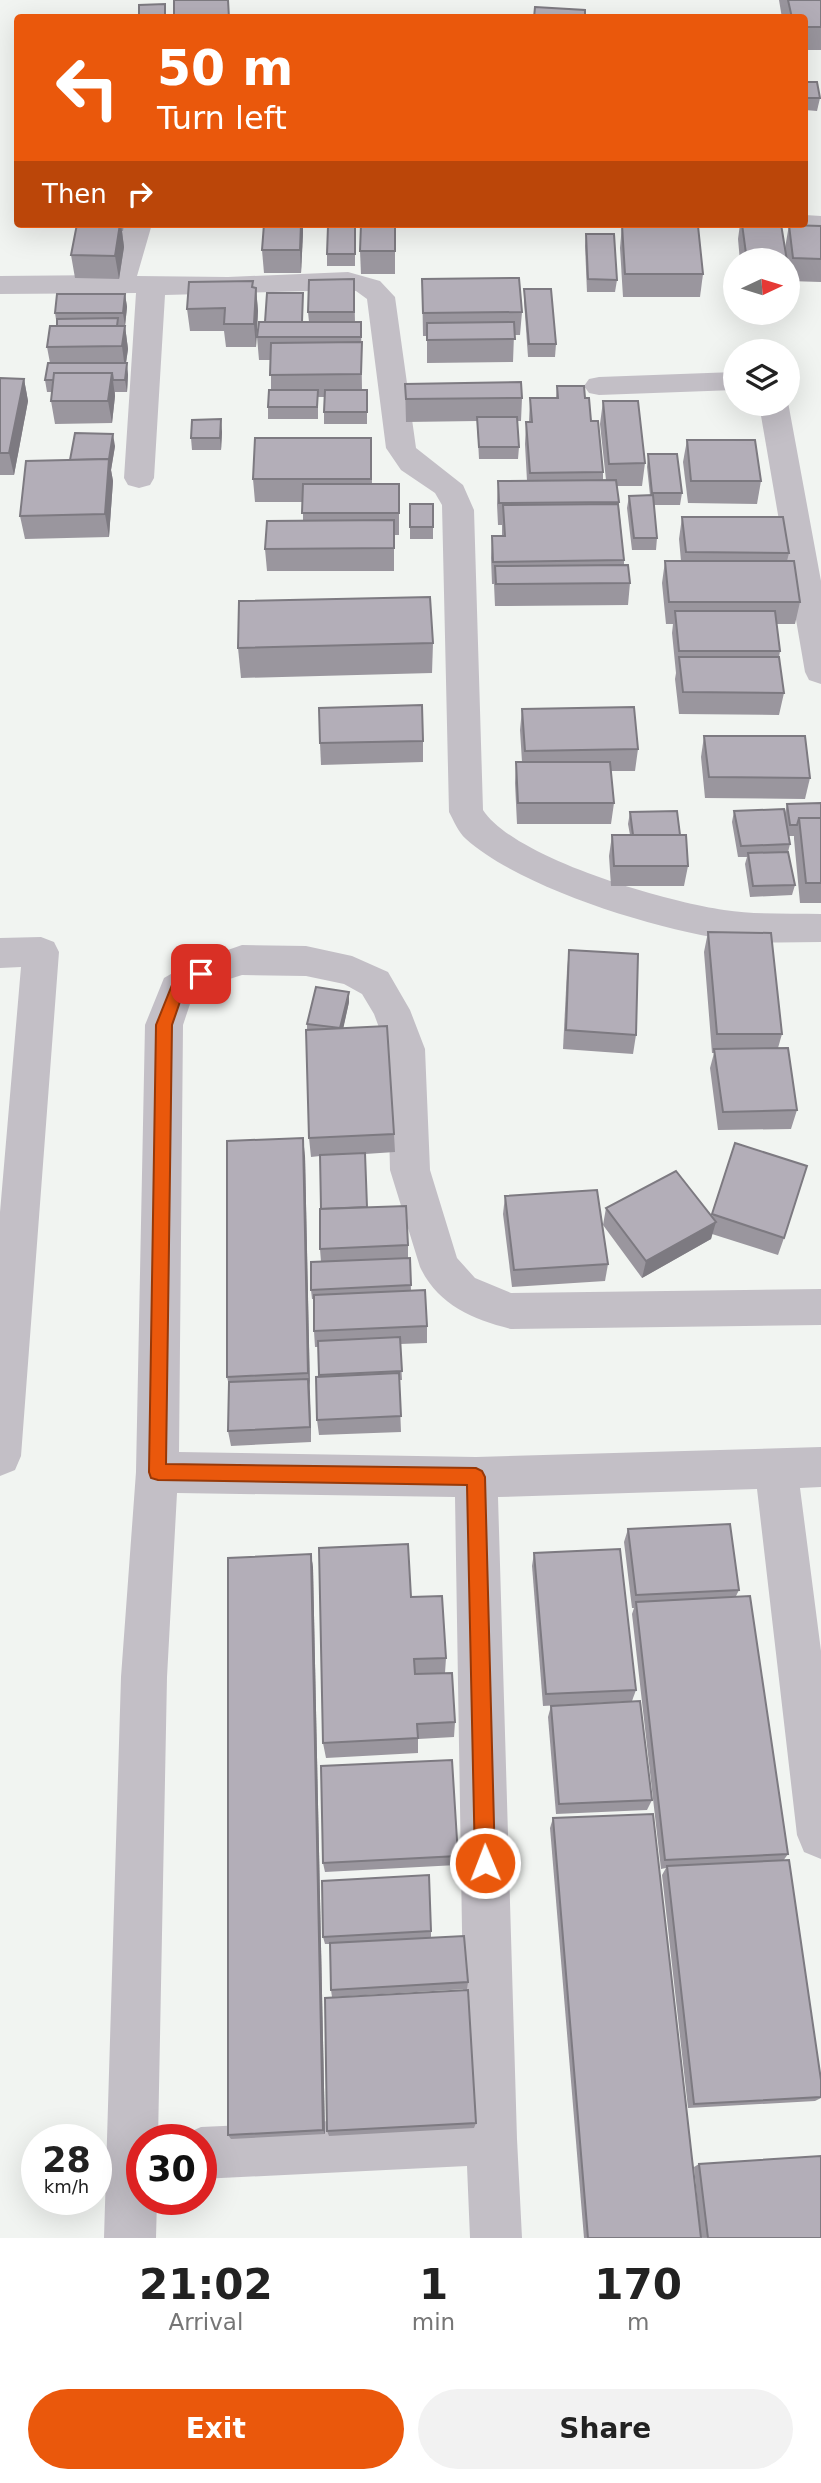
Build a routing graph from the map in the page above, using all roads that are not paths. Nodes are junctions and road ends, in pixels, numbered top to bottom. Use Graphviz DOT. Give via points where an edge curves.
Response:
graph roads {
  1 [pos="137,228"];
  2 [pos="121,283"];
  3 [pos="0,285"];
  4 [pos="151,286"];
  5 [pos="723,381"];
  6 [pos="599,386"];
  7 [pos="776,416"];
  8 [pos="139,478"];
  9 [pos="821,672"];
  10 [pos="821,928"];
  11 [pos="0,953"];
  12 [pos="821,1307"];
  13 [pos="0,1456"];
  14 [pos="821,1467"];
  15 [pos="776,1469"];
  16 [pos="158,1472"];
  17 [pos="476,1477"];
  18 [pos="821,1835"];
  19 [pos="138,2124"];
  20 [pos="491,2139"];
  21 [pos="217,2152"];
  22 [pos="132,2215"];
  23 [pos="130,2238"];
  24 [pos="496,2238"];
  1 -- 2 [label="street"];
  2 -- 3 [label="street"];
  2 -- 4 [label="street"];
  4 -- 8 [label="street"];
  4 -- 10 [label="street" via="348,281 365,283 381,297 401,448 407,461 452,492 456,503 466,811 477,828 506,850 582,884 685,917 726,925"];
  5 -- 6 [label="street"];
  7 -- 9 [label="street"];
  11 -- 13 [label="street" via="41,952"];
  12 -- 16 [label="street" via="511,1311 461,1290 440,1268 410,1170 406,1049 375,984 352,971 306,961 242,960 201,974 177,989 164,1025"];
  14 -- 15 [label="street"];
  15 -- 17 [label="street"];
  15 -- 18 [label="street"];
  16 -- 17 [label="street"];
  16 -- 19 [label="street" via="144,1677"];
  17 -- 20 [label="street"];
  20 -- 21 [label="street"];
  20 -- 24 [label="street"];
  22 -- 23 [label="street"];
}
